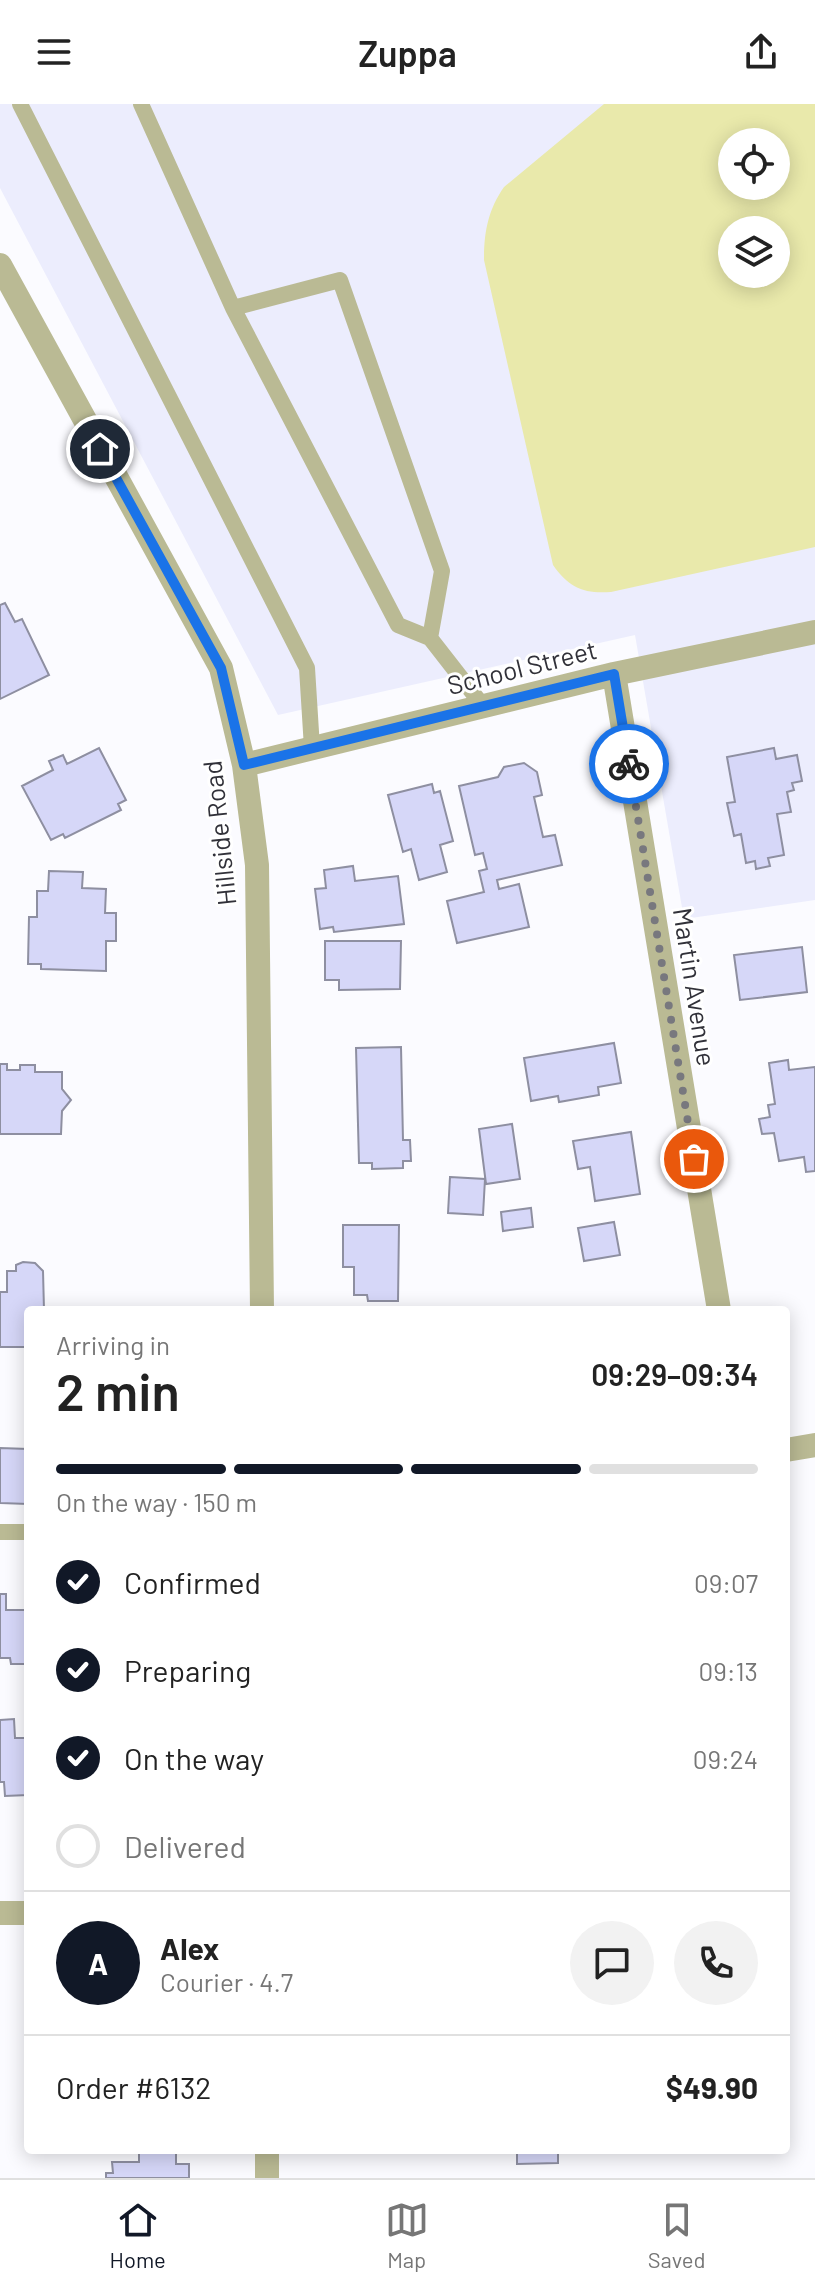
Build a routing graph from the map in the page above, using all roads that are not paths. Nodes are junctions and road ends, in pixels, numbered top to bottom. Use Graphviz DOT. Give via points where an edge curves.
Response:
graph roads {
  1 [pos="20,104"];
  2 [pos="141,104"];
  3 [pos="0,265"];
  4 [pos="233,308"];
  5 [pos="815,632"];
  6 [pos="430,638"];
  7 [pos="614,674"];
  8 [pos="483,706"];
  9 [pos="312,748"];
  10 [pos="244,765"];
  11 [pos="262,1306"];
  12 [pos="718,1306"];
  13 [pos="815,1445"];
  14 [pos="790,1449"];
  15 [pos="0,1532"];
  16 [pos="24,1532"];
  17 [pos="0,1913"];
  18 [pos="24,1913"];
  19 [pos="267,2154"];
  20 [pos="267,2178"];
  1 -- 9 [label="lane" via="307,668"];
  2 -- 4 [label="lane"];
  3 -- 10 [label="street, Hillside Road" via="221,668"];
  4 -- 6 [label="lane" via="398,625"];
  4 -- 6 [label="lane" via="340,280 442,571"];
  5 -- 7 [label="street, School Street"];
  6 -- 8 [label="lane"];
  7 -- 8 [label="street, School Street"];
  7 -- 12 [label="street, Martin Avenue"];
  8 -- 9 [label="street, School Street"];
  9 -- 10 [label="street, School Street"];
  10 -- 11 [label="street, Hillside Road" via="257,865"];
  13 -- 14 [label="street"];
  15 -- 16 [label="lane"];
  17 -- 18 [label="street"];
  19 -- 20 [label="street"];
}
